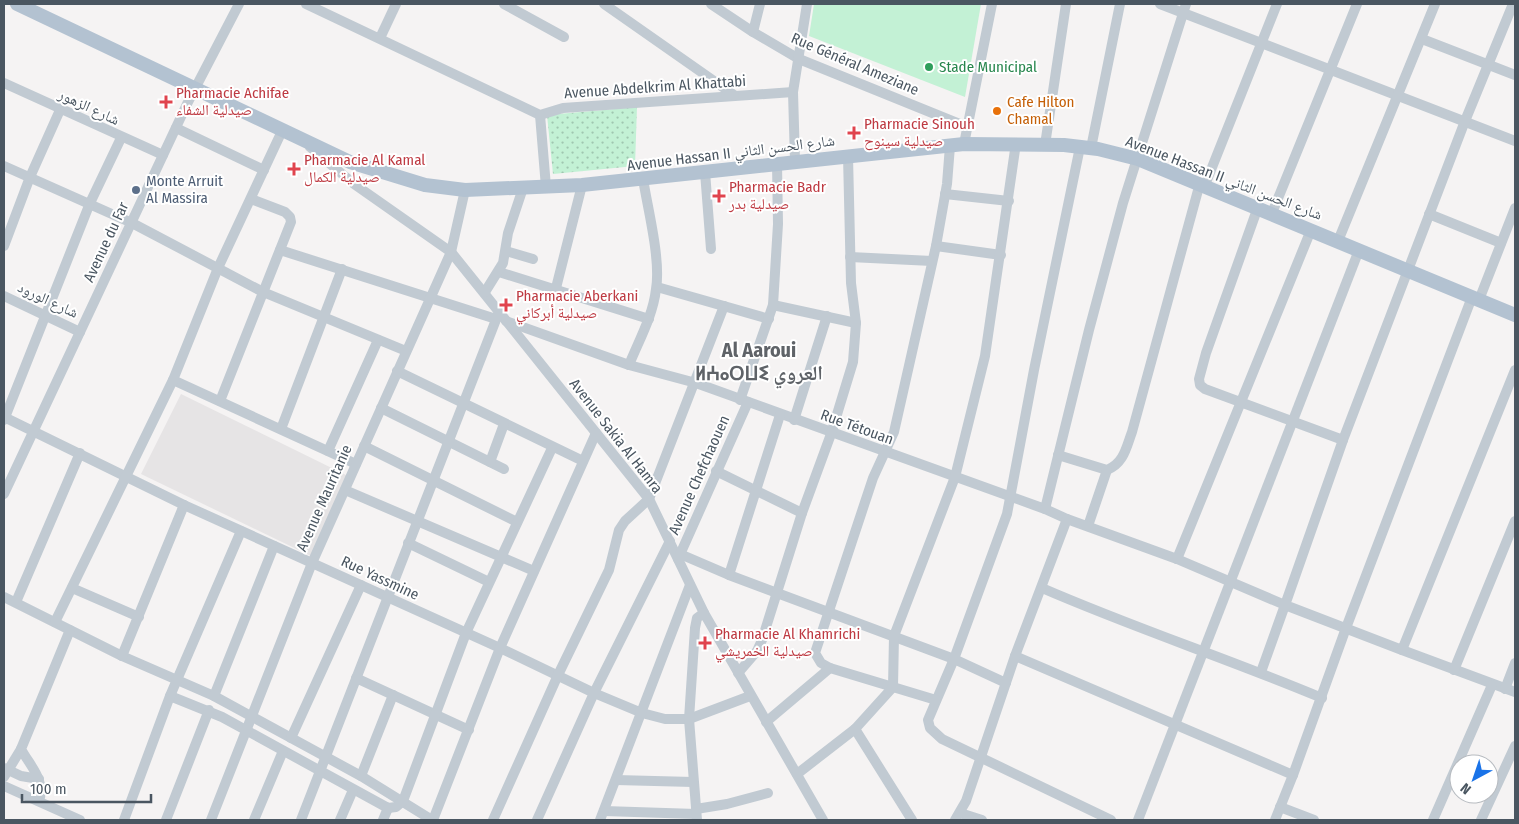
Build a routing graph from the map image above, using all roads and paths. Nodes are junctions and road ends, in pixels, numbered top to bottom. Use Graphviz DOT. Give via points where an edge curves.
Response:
graph roads {
  1 [pos="17,4"];
  2 [pos="239,4"];
  3 [pos="306,4"];
  4 [pos="396,4"];
  5 [pos="504,4"];
  6 [pos="604,4"];
  7 [pos="711,4"];
  8 [pos="760,4"];
  9 [pos="807,4"];
  10 [pos="992,4"];
  11 [pos="1066,4"];
  12 [pos="1120,4"];
  13 [pos="1160,4"];
  14 [pos="1277,4"];
  15 [pos="1357,4"];
  16 [pos="1435,4"];
  17 [pos="1513,4"];
  18 [pos="1184,8"];
  19 [pos="753,32"];
  20 [pos="564,37"];
  21 [pos="380,38"];
  22 [pos="1422,39"];
  23 [pos="1263,43"];
  24 [pos="799,59"];
  25 [pos="1489,65"];
  26 [pos="1331,69"];
  27 [pos="1515,75"];
  28 [pos="4,83"];
  29 [pos="195,90"];
  30 [pos="793,92"];
  31 [pos="1398,94"];
  32 [pos="734,95"];
  33 [pos="60,110"];
  34 [pos="540,115"];
  35 [pos="1465,122"];
  36 [pos="967,127"];
  37 [pos="176,128"];
  38 [pos="282,131"];
  39 [pos="121,138"];
  40 [pos="300,138"];
  41 [pos="1515,141"];
  42 [pos="1016,143"];
  43 [pos="964,144"];
  44 [pos="1045,144"];
  45 [pos="950,146"];
  46 [pos="1086,148"];
  47 [pos="162,156"];
  48 [pos="848,156"];
  49 [pos="1138,158"];
  50 [pos="795,161"];
  51 [pos="777,163"];
  52 [pos="4,166"];
  53 [pos="264,170"];
  54 [pos="706,172"];
  55 [pos="30,177"];
  56 [pos="643,179"];
  57 [pos="1202,184"];
  58 [pos="582,185"];
  59 [pos="546,187"];
  60 [pos="523,188"];
  61 [pos="465,190"];
  62 [pos="945,194"];
  63 [pos="251,199"];
  64 [pos="1009,201"];
  65 [pos="90,203"];
  66 [pos="1258,207"];
  67 [pos="1515,208"];
  68 [pos="1272,213"];
  69 [pos="1429,214"];
  70 [pos="132,223"];
  71 [pos="1311,230"];
  72 [pos="1338,241"];
  73 [pos="1502,243"];
  74 [pos="4,246"];
  75 [pos="936,246"];
  76 [pos="711,249"];
  77 [pos="280,250"];
  78 [pos="1359,250"];
  79 [pos="451,252"];
  80 [pos="506,252"];
  81 [pos="1001,255"];
  82 [pos="850,257"];
  83 [pos="533,259"];
  84 [pos="932,262"];
  85 [pos="218,268"];
  86 [pos="342,269"];
  87 [pos="1408,270"];
  88 [pos="499,272"];
  89 [pos="657,287"];
  90 [pos="556,288"];
  91 [pos="263,292"];
  92 [pos="484,292"];
  93 [pos="4,296"];
  94 [pos="430,297"];
  95 [pos="1476,299"];
  96 [pos="773,305"];
  97 [pos="724,306"];
  98 [pos="1515,315"];
  99 [pos="46,316"];
  100 [pos="827,316"];
  101 [pos="323,318"];
  102 [pos="500,318"];
  103 [pos="648,318"];
  104 [pos="769,319"];
  105 [pos="856,323"];
  106 [pos="80,332"];
  107 [pos="378,340"];
  108 [pos="406,351"];
  109 [pos="630,365"];
  110 [pos="1515,370"];
  111 [pos="397,371"];
  112 [pos="173,380"];
  113 [pos="696,383"];
  114 [pos="220,401"];
  115 [pos="463,401"];
  116 [pos="744,401"];
  117 [pos="1242,402"];
  118 [pos="381,408"];
  119 [pos="780,414"];
  120 [pos="4,418"];
  121 [pos="794,420"];
  122 [pos="1291,421"];
  123 [pos="504,424"];
  124 [pos="281,429"];
  125 [pos="33,430"];
  126 [pos="596,433"];
  127 [pos="831,434"];
  128 [pos="1343,440"];
  129 [pos="448,441"];
  130 [pos="364,446"];
  131 [pos="552,448"];
  132 [pos="328,451"];
  133 [pos="884,452"];
  134 [pos="80,453"];
  135 [pos="1058,455"];
  136 [pos="490,462"];
  137 [pos="583,462"];
  138 [pos="356,464"];
  139 [pos="504,469"];
  140 [pos="1108,470"];
  141 [pos="716,471"];
  142 [pos="126,475"];
  143 [pos="955,477"];
  144 [pos="433,480"];
  145 [pos="344,490"];
  146 [pos="756,490"];
  147 [pos="4,494"];
  148 [pos="1010,495"];
  149 [pos="649,499"];
  150 [pos="184,505"];
  151 [pos="1044,509"];
  152 [pos="802,514"];
  153 [pos="1067,518"];
  154 [pos="417,520"];
  155 [pos="1515,521"];
  156 [pos="517,522"];
  157 [pos="1088,526"];
  158 [pos="241,531"];
  159 [pos="670,541"];
  160 [pos="408,544"];
  161 [pos="274,546"];
  162 [pos="501,557"];
  163 [pos="679,557"];
  164 [pos="1177,559"];
  165 [pos="312,563"];
  166 [pos="534,572"];
  167 [pos="729,576"];
  168 [pos="1231,581"];
  169 [pos="489,582"];
  170 [pos="361,585"];
  171 [pos="690,585"];
  172 [pos="72,588"];
  173 [pos="1042,588"];
  174 [pos="777,592"];
  175 [pos="4,596"];
  176 [pos="386,598"];
  177 [pos="16,602"];
  178 [pos="1284,605"];
  179 [pos="828,611"];
  180 [pos="704,613"];
  181 [pos="139,617"];
  182 [pos="55,622"];
  183 [pos="1346,628"];
  184 [pos="70,630"];
  185 [pos="466,633"];
  186 [pos="894,636"];
  187 [pos="500,648"];
  188 [pos="1402,650"];
  189 [pos="1203,651"];
  190 [pos="122,656"];
  191 [pos="1015,656"];
  192 [pos="954,658"];
  193 [pos="1515,663"];
  194 [pos="830,668"];
  195 [pos="1454,670"];
  196 [pos="1261,672"];
  197 [pos="738,673"];
  198 [pos="558,675"];
  199 [pos="356,678"];
  200 [pos="177,679"];
  201 [pos="1006,683"];
  202 [pos="1492,685"];
  203 [pos="893,688"];
  204 [pos="1505,688"];
  205 [pos="1515,692"];
  206 [pos="594,693"];
  207 [pos="393,695"];
  208 [pos="170,696"];
  209 [pos="214,696"];
  210 [pos="750,696"];
  211 [pos="1322,698"];
  212 [pos="936,700"];
  213 [pos="209,710"];
  214 [pos="642,713"];
  215 [pos="252,716"];
  216 [pos="435,716"];
  217 [pos="689,719"];
  218 [pos="766,722"];
  219 [pos="1175,723"];
  220 [pos="856,729"];
  221 [pos="469,730"];
  222 [pos="247,731"];
  223 [pos="291,738"];
  224 [pos="1515,746"];
  225 [pos="21,749"];
  226 [pos="283,751"];
  227 [pos="326,758"];
  228 [pos="979,758"];
  229 [pos="5,772"];
  230 [pos="320,772"];
  231 [pos="797,774"];
  232 [pos="1293,775"];
  233 [pos="361,776"];
  234 [pos="39,779"];
  235 [pos="616,780"];
  236 [pos="693,782"];
  237 [pos="4,786"];
  238 [pos="353,790"];
  239 [pos="768,793"];
  240 [pos="39,801"];
  241 [pos="403,801"];
  242 [pos="1280,807"];
  243 [pos="388,808"];
  244 [pos="696,814"];
  245 [pos="602,816"];
  246 [pos="958,816"];
  247 [pos="66,818"];
  248 [pos="80,820"];
  249 [pos="124,820"];
  250 [pos="166,820"];
  251 [pos="211,820"];
  252 [pos="254,820"];
  253 [pos="301,820"];
  254 [pos="340,820"];
  255 [pos="383,820"];
  256 [pos="432,820"];
  257 [pos="493,820"];
  258 [pos="537,820"];
  259 [pos="823,820"];
  260 [pos="912,820"];
  261 [pos="982,820"];
  262 [pos="1111,820"];
  263 [pos="1138,820"];
  264 [pos="1275,820"];
  265 [pos="1314,820"];
  266 [pos="1433,820"];
  267 [pos="1481,820"];
  1 -- 29 [label="main road, Avenue Hassan II شارع الحسن الثاني"];
  2 -- 29 [label="street, Avenue du Far"];
  3 -- 21 [label="street"];
  4 -- 21 [label="street"];
  5 -- 20 [label="street"];
  6 -- 32 [label="street"];
  7 -- 19 [label="street, Rue Général Ameziane"];
  8 -- 19 [label="street"];
  9 -- 24 [label="street"];
  10 -- 36 [label="street"];
  11 -- 44 [label="street"];
  12 -- 46 [label="street"];
  13 -- 18 [label="street"];
  14 -- 23 [label="street"];
  15 -- 26 [label="street"];
  16 -- 22 [label="street"];
  17 -- 25 [label="street"];
  18 -- 23 [label="street"];
  18 -- 49 [label="street"];
  19 -- 24 [label="street, Rue Général Ameziane"];
  21 -- 34 [label="street"];
  22 -- 25 [label="street"];
  22 -- 31 [label="street"];
  23 -- 26 [label="street"];
  23 -- 57 [label="street"];
  24 -- 30 [label="street"];
  24 -- 36 [label="street, Rue Général Ameziane"];
  25 -- 27 [label="street"];
  25 -- 35 [label="street"];
  26 -- 31 [label="street"];
  26 -- 68 [label="street"];
  28 -- 33 [label="street, شارع الزهور"];
  29 -- 37 [label="street, Avenue du Far"];
  29 -- 38 [label="main road, Avenue Hassan II شارع الحسن الثاني"];
  30 -- 32 [label="street, Avenue Abdelkrim Al Khattabi"];
  30 -- 50 [label="street"];
  31 -- 35 [label="street"];
  31 -- 72 [label="street"];
  32 -- 34 [label="street, Avenue Abdelkrim Al Khattabi" via="563,108"];
  33 -- 39 [label="street, شارع الزهور"];
  33 -- 55 [label="street"];
  34 -- 59 [label="street"];
  35 -- 41 [label="street"];
  35 -- 69 [label="street"];
  36 -- 43 [label="street"];
  37 -- 47 [label="street, Avenue du Far"];
  37 -- 53 [label="street"];
  38 -- 40 [label="main road, Avenue Hassan II شارع الحسن الثاني"];
  38 -- 53 [label="street"];
  39 -- 47 [label="street, شارع الزهور"];
  39 -- 65 [label="street"];
  40 -- 61 [label="main road, Avenue Hassan II شارع الحسن الثاني" via="380,173 425,185"];
  40 -- 79 [label="street, Avenue Sakia Al Hamra" via="354,184"];
  42 -- 43 [label="main road, Avenue Hassan II شارع الحسن الثاني"];
  42 -- 44 [label="main road, Avenue Hassan II شارع الحسن الثاني"];
  42 -- 64 [label="street"];
  43 -- 45 [label="main road, Avenue Hassan II شارع الحسن الثاني"];
  44 -- 46 [label="main road, Avenue Hassan II شارع الحسن الثاني"];
  45 -- 48 [label="main road, Avenue Hassan II شارع الحسن الثاني"];
  45 -- 62 [label="street"];
  46 -- 49 [label="main road, Avenue Hassan II شارع الحسن الثاني"];
  46 -- 148 [label="street"];
  47 -- 70 [label="street, Avenue du Far"];
  48 -- 50 [label="main road, Avenue Hassan II شارع الحسن الثاني"];
  48 -- 82 [label="street"];
  49 -- 57 [label="main road, Avenue Hassan II شارع الحسن الثاني"];
  49 -- 135 [label="street"];
  50 -- 51 [label="main road, Avenue Hassan II شارع الحسن الثاني"];
  51 -- 54 [label="main road, Avenue Hassan II شارع الحسن الثاني"];
  51 -- 96 [label="street, Avenue Chefchaouen" via="778,224"];
  52 -- 55 [label="street"];
  53 -- 63 [label="street"];
  54 -- 56 [label="main road, Avenue Hassan II شارع الحسن الثاني"];
  54 -- 76 [label="street"];
  55 -- 65 [label="street"];
  55 -- 74 [label="street"];
  56 -- 58 [label="main road, Avenue Hassan II شارع الحسن الثاني"];
  56 -- 89 [label="street"];
  57 -- 66 [label="main road, Avenue Hassan II شارع الحسن الثاني"];
  57 -- 140 [label="street" via="1132,432 1117,466"];
  58 -- 59 [label="main road, Avenue Hassan II شارع الحسن الثاني"];
  58 -- 90 [label="street"];
  59 -- 60 [label="main road, Avenue Hassan II شارع الحسن الثاني"];
  60 -- 61 [label="main road, Avenue Hassan II شارع الحسن الثاني"];
  60 -- 80 [label="street" via="508,233"];
  61 -- 79 [label="street, Avenue Mauritanie"];
  62 -- 64 [label="street"];
  62 -- 75 [label="street"];
  63 -- 77 [label="street" via="290,217"];
  63 -- 85 [label="street"];
  64 -- 81 [label="street"];
  65 -- 70 [label="street"];
  65 -- 99 [label="street"];
  66 -- 68 [label="main road, Avenue Hassan II شارع الحسن الثاني"];
  66 -- 117 [label="street" via="1199,379 1205,389"];
  67 -- 73 [label="street"];
  68 -- 71 [label="main road, Avenue Hassan II شارع الحسن الثاني"];
  69 -- 73 [label="street"];
  69 -- 87 [label="street"];
  70 -- 85 [label="street"];
  70 -- 106 [label="street, Avenue du Far"];
  71 -- 72 [label="main road, Avenue Hassan II شارع الحسن الثاني"];
  71 -- 117 [label="street"];
  72 -- 78 [label="main road, Avenue Hassan II شارع الحسن الثاني"];
  73 -- 95 [label="street"];
  75 -- 81 [label="street"];
  75 -- 84 [label="street"];
  77 -- 86 [label="street"];
  77 -- 91 [label="street"];
  78 -- 87 [label="main road, Avenue Hassan II شارع الحسن الثاني"];
  78 -- 122 [label="street"];
  79 -- 92 [label="street, Avenue Sakia Al Hamra"];
  79 -- 94 [label="street, Avenue Mauritanie"];
  80 -- 83 [label="street"];
  80 -- 88 [label="street"];
  81 -- 143 [label="street" via="985,356"];
  82 -- 84 [label="street"];
  82 -- 105 [label="street"];
  84 -- 133 [label="street" via="894,432"];
  85 -- 91 [label="street"];
  85 -- 112 [label="street"];
  86 -- 94 [label="street"];
  86 -- 101 [label="street"];
  87 -- 95 [label="main road, Avenue Hassan II شارع الحسن الثاني"];
  87 -- 128 [label="street"];
  88 -- 90 [label="street"];
  88 -- 92 [label="street"];
  89 -- 97 [label="street"];
  89 -- 103 [label="street"];
  90 -- 103 [label="street"];
  91 -- 101 [label="street"];
  91 -- 114 [label="street"];
  92 -- 102 [label="street, Avenue Sakia Al Hamra"];
  93 -- 99 [label="street, شارع الورود"];
  94 -- 102 [label="street"];
  94 -- 108 [label="street, Avenue Mauritanie"];
  95 -- 98 [label="main road, Avenue Hassan II شارع الحسن الثاني"];
  95 -- 183 [label="street"];
  96 -- 100 [label="street"];
  96 -- 104 [label="street, Avenue Chefchaouen"];
  97 -- 104 [label="street"];
  97 -- 113 [label="street"];
  99 -- 106 [label="street, شارع الورود"];
  99 -- 120 [label="street"];
  100 -- 105 [label="street"];
  100 -- 121 [label="street"];
  101 -- 107 [label="street"];
  101 -- 124 [label="street"];
  102 -- 109 [label="street"];
  102 -- 115 [label="street"];
  102 -- 126 [label="street, Avenue Sakia Al Hamra"];
  103 -- 109 [label="street"];
  104 -- 116 [label="street, Avenue Chefchaouen"];
  105 -- 127 [label="street" via="853,362"];
  106 -- 125 [label="street, Avenue du Far"];
  107 -- 108 [label="street"];
  107 -- 132 [label="street"];
  108 -- 111 [label="street, Avenue Mauritanie"];
  109 -- 113 [label="street, Rue Tétouan"];
  110 -- 188 [label="street"];
  111 -- 115 [label="street"];
  111 -- 118 [label="street, Avenue Mauritanie"];
  112 -- 114 [label="street"];
  112 -- 142 [label="street"];
  113 -- 116 [label="street, Rue Tétouan"];
  113 -- 149 [label="street"];
  114 -- 124 [label="street"];
  115 -- 123 [label="street"];
  115 -- 129 [label="street"];
  116 -- 119 [label="street, Rue Tétouan"];
  116 -- 141 [label="street, Avenue Chefchaouen"];
  117 -- 122 [label="street"];
  117 -- 164 [label="street"];
  118 -- 129 [label="street"];
  118 -- 130 [label="street, Avenue Mauritanie"];
  119 -- 121 [label="street, Rue Tétouan"];
  119 -- 146 [label="street"];
  120 -- 125 [label="street, Rue Yassmine"];
  121 -- 127 [label="street, Rue Tétouan"];
  122 -- 128 [label="street"];
  122 -- 168 [label="street"];
  123 -- 131 [label="street"];
  123 -- 136 [label="street"];
  124 -- 132 [label="street"];
  125 -- 134 [label="street, Rue Yassmine"];
  125 -- 147 [label="street, Avenue du Far"];
  126 -- 137 [label="street"];
  126 -- 149 [label="street, Avenue Sakia Al Hamra"];
  127 -- 133 [label="street, Rue Tétouan"];
  127 -- 152 [label="street"];
  128 -- 178 [label="street"];
  129 -- 136 [label="street"];
  129 -- 144 [label="street"];
  130 -- 138 [label="street, Avenue Mauritanie"];
  130 -- 144 [label="street"];
  131 -- 137 [label="street"];
  131 -- 156 [label="street"];
  132 -- 138 [label="street"];
  133 -- 143 [label="street, Rue Tétouan"];
  133 -- 179 [label="street" via="872,478"];
  134 -- 142 [label="street, Rue Yassmine"];
  134 -- 177 [label="street"];
  135 -- 140 [label="street"];
  135 -- 151 [label="street"];
  136 -- 139 [label="street"];
  137 -- 166 [label="street"];
  138 -- 145 [label="street, Avenue Mauritanie"];
  140 -- 157 [label="street"];
  141 -- 146 [label="street"];
  141 -- 163 [label="street, Avenue Chefchaouen"];
  142 -- 150 [label="street, Rue Yassmine"];
  142 -- 172 [label="street"];
  143 -- 148 [label="street, Rue Tétouan"];
  143 -- 186 [label="street"];
  144 -- 154 [label="street"];
  144 -- 156 [label="street"];
  145 -- 154 [label="street"];
  145 -- 165 [label="street, Avenue Mauritanie"];
  146 -- 152 [label="street"];
  146 -- 167 [label="street"];
  148 -- 151 [label="street, Rue Tétouan"];
  148 -- 192 [label="street" via="1007,514"];
  149 -- 159 [label="street, Avenue Sakia Al Hamra"];
  149 -- 198 [label="street" via="619,530 609,570"];
  150 -- 158 [label="street, Rue Yassmine"];
  150 -- 181 [label="street"];
  151 -- 153 [label="street, Rue Tétouan"];
  152 -- 174 [label="street"];
  153 -- 157 [label="street, Rue Tétouan"];
  153 -- 173 [label="street"];
  154 -- 160 [label="street"];
  154 -- 162 [label="street"];
  155 -- 195 [label="street"];
  156 -- 162 [label="street"];
  157 -- 164 [label="street, Rue Tétouan"];
  158 -- 161 [label="street, Rue Yassmine"];
  158 -- 200 [label="street"];
  159 -- 163 [label="street, Avenue Sakia Al Hamra"];
  159 -- 206 [label="street"];
  160 -- 169 [label="street"];
  160 -- 176 [label="street"];
  161 -- 165 [label="street, Rue Yassmine"];
  161 -- 209 [label="street"];
  162 -- 166 [label="street"];
  162 -- 169 [label="street"];
  163 -- 167 [label="street"];
  163 -- 171 [label="street, Avenue Sakia Al Hamra"];
  164 -- 168 [label="street, Rue Tétouan"];
  165 -- 170 [label="street, Rue Yassmine"];
  165 -- 215 [label="street, Avenue Mauritanie"];
  166 -- 187 [label="street"];
  167 -- 174 [label="street"];
  168 -- 178 [label="street, Rue Tétouan"];
  168 -- 189 [label="street"];
  169 -- 185 [label="street"];
  170 -- 176 [label="street, Rue Yassmine"];
  170 -- 223 [label="street"];
  171 -- 180 [label="street, Avenue Sakia Al Hamra"];
  171 -- 214 [label="street"];
  172 -- 181 [label="street"];
  172 -- 182 [label="street"];
  173 -- 189 [label="street"];
  173 -- 191 [label="street"];
  174 -- 179 [label="street"];
  174 -- 197 [label="street" via="757,651"];
  175 -- 177 [label="street"];
  176 -- 185 [label="street, Rue Yassmine"];
  176 -- 199 [label="street"];
  177 -- 182 [label="street"];
  178 -- 183 [label="street, Rue Tétouan"];
  178 -- 196 [label="street"];
  179 -- 186 [label="street"];
  179 -- 194 [label="street" via="815,653"];
  180 -- 197 [label="street, Avenue Sakia Al Hamra"];
  180 -- 217 [label="street" via="697,618 695,628"];
  181 -- 190 [label="street"];
  182 -- 184 [label="street"];
  183 -- 188 [label="street, Rue Tétouan"];
  183 -- 211 [label="street"];
  184 -- 190 [label="street"];
  184 -- 225 [label="street"];
  185 -- 187 [label="street, Rue Yassmine"];
  185 -- 216 [label="street"];
  186 -- 192 [label="street"];
  186 -- 203 [label="street"];
  187 -- 198 [label="street, Rue Yassmine"];
  187 -- 221 [label="street"];
  188 -- 195 [label="street, Rue Tétouan"];
  189 -- 196 [label="street"];
  189 -- 219 [label="street"];
  190 -- 200 [label="street"];
  191 -- 201 [label="street"];
  191 -- 219 [label="street"];
  192 -- 201 [label="street"];
  192 -- 212 [label="street"];
  193 -- 204 [label="street"];
  194 -- 203 [label="street"];
  194 -- 218 [label="street"];
  195 -- 202 [label="street, Rue Tétouan"];
  196 -- 211 [label="street"];
  197 -- 210 [label="street, Avenue Sakia Al Hamra"];
  198 -- 206 [label="street, Rue Yassmine"];
  198 -- 257 [label="street"];
  199 -- 207 [label="street"];
  199 -- 227 [label="street"];
  200 -- 208 [label="street"];
  200 -- 209 [label="street"];
  201 -- 228 [label="street"];
  202 -- 204 [label="street, Rue Tétouan"];
  202 -- 266 [label="street"];
  203 -- 212 [label="street"];
  203 -- 220 [label="street"];
  204 -- 205 [label="street, Rue Tétouan"];
  206 -- 214 [label="street, Rue Yassmine"];
  206 -- 258 [label="street"];
  207 -- 216 [label="street"];
  207 -- 233 [label="street"];
  208 -- 213 [label="street"];
  208 -- 249 [label="street"];
  209 -- 215 [label="street"];
  210 -- 217 [label="street, Rue Yassmine"];
  210 -- 218 [label="street, Avenue Sakia Al Hamra"];
  211 -- 232 [label="street"];
  212 -- 228 [label="street" via="928,720 935,735"];
  213 -- 222 [label="street"];
  213 -- 250 [label="street"];
  214 -- 217 [label="street, Rue Yassmine" via="665,719"];
  214 -- 235 [label="street"];
  215 -- 222 [label="street, Avenue Mauritanie"];
  215 -- 223 [label="street"];
  216 -- 221 [label="street"];
  216 -- 241 [label="street"];
  217 -- 236 [label="street"];
  218 -- 231 [label="street, Avenue Sakia Al Hamra"];
  219 -- 232 [label="street"];
  219 -- 263 [label="street"];
  220 -- 231 [label="street"];
  220 -- 260 [label="street"];
  221 -- 256 [label="street"];
  222 -- 226 [label="street"];
  222 -- 251 [label="street, Avenue Mauritanie"];
  223 -- 227 [label="street"];
  224 -- 267 [label="street"];
  225 -- 229 [label="street"];
  225 -- 234 [label="street"];
  226 -- 230 [label="street"];
  226 -- 252 [label="street"];
  227 -- 230 [label="street"];
  227 -- 233 [label="street"];
  228 -- 246 [label="street"];
  228 -- 262 [label="street"];
  229 -- 234 [label="street"];
  230 -- 238 [label="street"];
  230 -- 253 [label="street"];
  231 -- 259 [label="street, Avenue Sakia Al Hamra"];
  232 -- 242 [label="street"];
  233 -- 241 [label="street"];
  234 -- 240 [label="street" via="42,794"];
  235 -- 236 [label="street"];
  235 -- 245 [label="street"];
  236 -- 244 [label="street"];
  237 -- 240 [label="street"];
  238 -- 243 [label="street"];
  238 -- 254 [label="street"];
  239 -- 244 [label="street"];
  240 -- 247 [label="street"];
  241 -- 243 [label="street"];
  241 -- 256 [label="street"];
  242 -- 264 [label="street"];
  242 -- 265 [label="street"];
  243 -- 255 [label="street"];
  244 -- 245 [label="street"];
  246 -- 261 [label="street"];
  247 -- 248 [label="street"];
}
